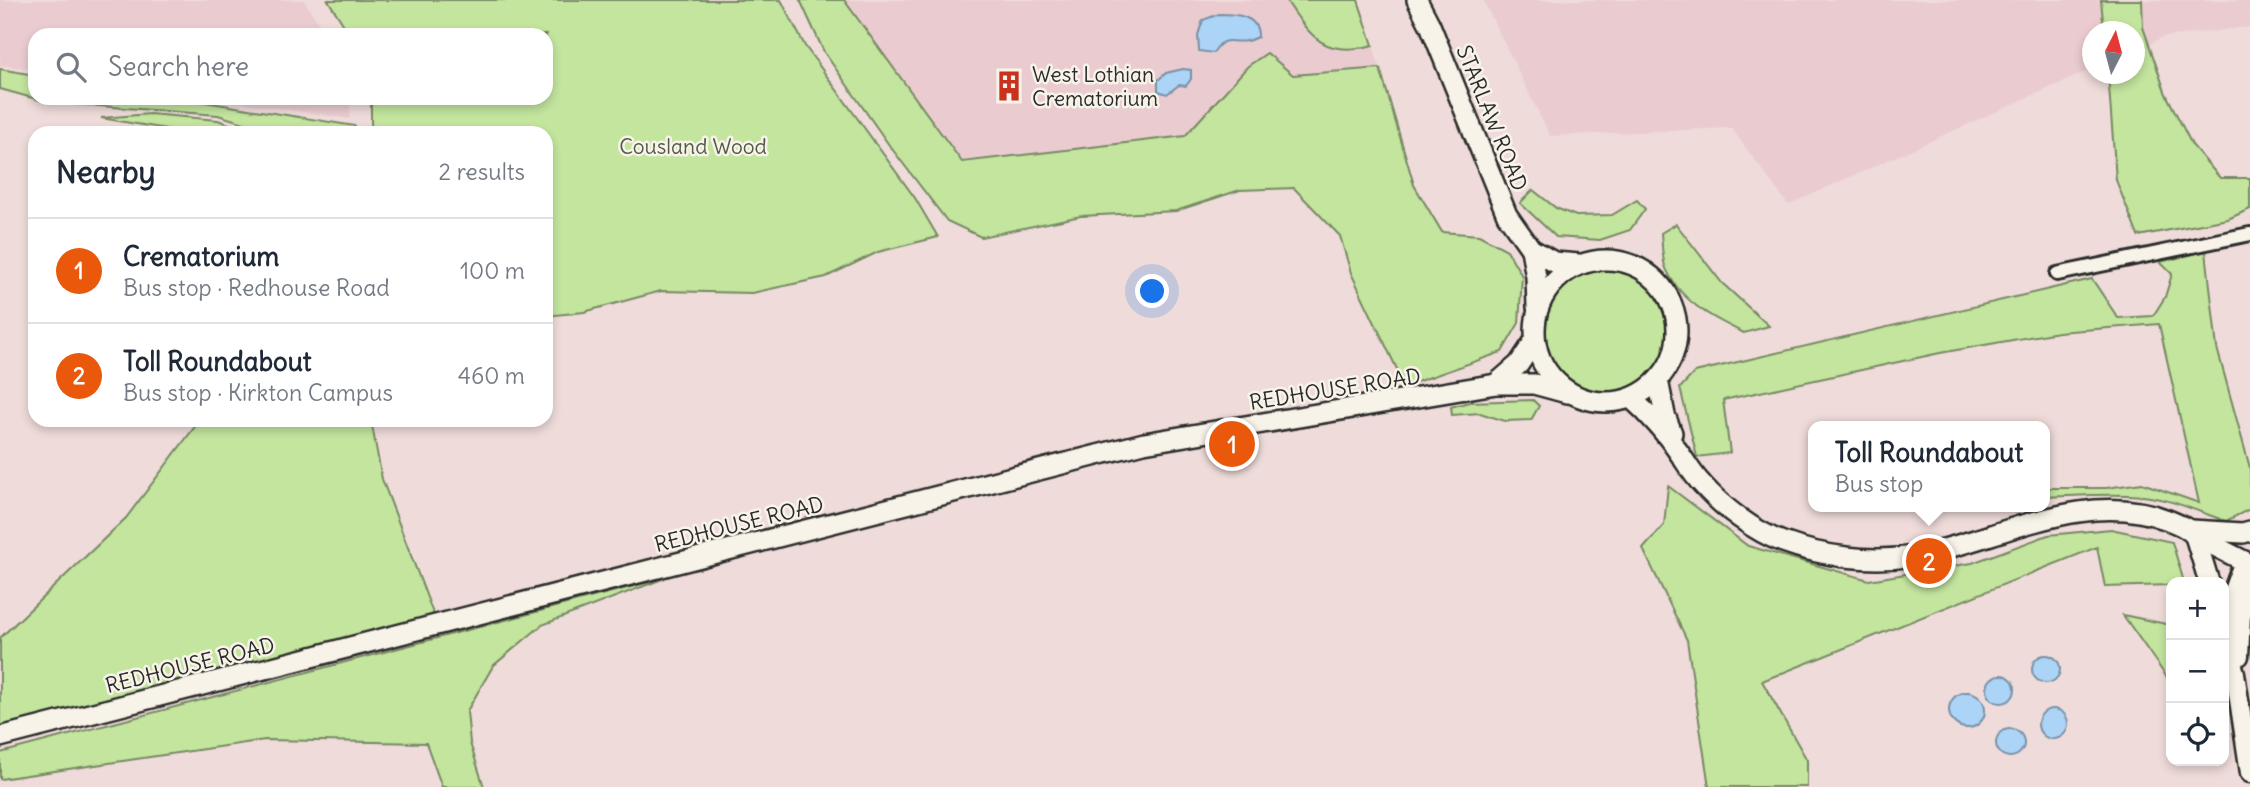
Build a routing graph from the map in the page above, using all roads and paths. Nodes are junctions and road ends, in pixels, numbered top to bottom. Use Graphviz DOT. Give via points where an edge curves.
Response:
graph roads {
  1 [pos="1417,0"];
  2 [pos="2250,234"];
  3 [pos="1531,249"];
  4 [pos="1579,264"];
  5 [pos="2057,274"];
  6 [pos="1537,311"];
  7 [pos="1535,340"];
  8 [pos="1658,380"];
  9 [pos="1496,384"];
  10 [pos="1567,393"];
  11 [pos="1631,398"];
  12 [pos="1679,452"];
  13 [pos="2250,531"];
  14 [pos="2194,532"];
  15 [pos="2249,557"];
  16 [pos="2208,577"];
  17 [pos="2250,581"];
  18 [pos="2229,654"];
  19 [pos="2233,666"];
  20 [pos="0,737"];
  21 [pos="2249,770"];
  1 -- 3 [label="main road, STARLAW ROAD" via="1507,215"];
  2 -- 5 [label="street"];
  3 -- 4 [label="main road" via="1554,262"];
  3 -- 6 [label="main road"];
  4 -- 6 [label="main road" via="1550,286"];
  4 -- 8 [label="main road" via="1618,260 1634,265 1666,292 1678,332 1670,365"];
  6 -- 7 [label="main road"];
  7 -- 9 [label="main road" via="1519,365"];
  7 -- 10 [label="main road" via="1544,366"];
  8 -- 11 [label="main road"];
  8 -- 12 [label="main road"];
  9 -- 10 [label="main road, REDHOUSE ROAD" via="1534,384"];
  9 -- 20 [label="main road, REDHOUSE ROAD" via="1144,443"];
  10 -- 11 [label="main road" via="1610,402"];
  11 -- 12 [label="main road"];
  12 -- 14 [label="main road" via="1701,484 1736,516 1782,542 1844,558 1914,556 2099,508 2140,510"];
  13 -- 14 [label="main road"];
  14 -- 15 [label="main road"];
  14 -- 16 [label="main road"];
  15 -- 19 [label="main road" via="2227,612"];
  17 -- 19 [label="main road" via="2241,616 2239,664"];
  18 -- 19 [label="main road"];
  19 -- 21 [label="main road"];
}
